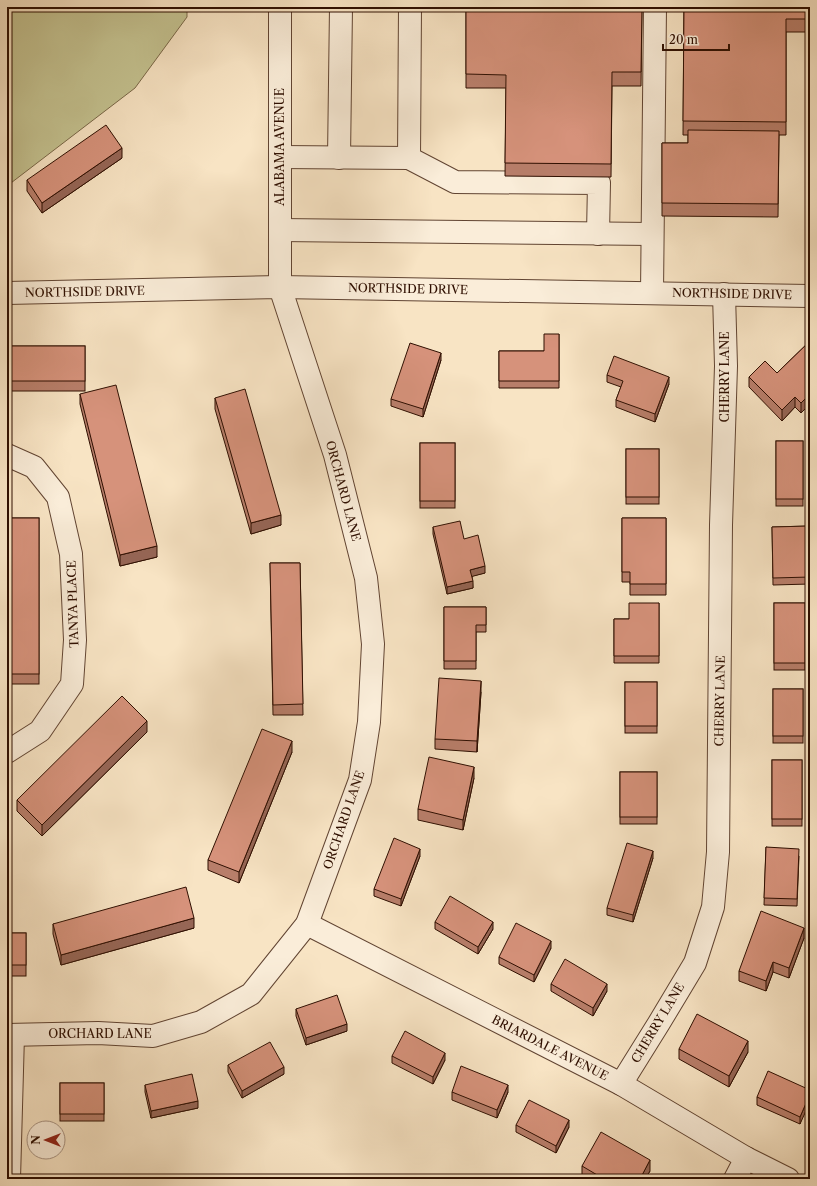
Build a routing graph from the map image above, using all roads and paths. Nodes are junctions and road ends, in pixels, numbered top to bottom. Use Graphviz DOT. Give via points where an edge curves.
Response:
graph roads {
  1 [pos="280,7"];
  2 [pos="341,7"];
  3 [pos="410,7"];
  4 [pos="655,7"];
  5 [pos="280,158"];
  6 [pos="339,158"];
  7 [pos="409,158"];
  8 [pos="280,230"];
  9 [pos="598,234"];
  10 [pos="652,234"];
  11 [pos="280,287"];
  12 [pos="7,293"];
  13 [pos="652,293"];
  14 [pos="724,294"];
  15 [pos="810,296"];
  16 [pos="7,455"];
  17 [pos="7,752"];
  18 [pos="307,924"];
  19 [pos="10,1035"];
  20 [pos="621,1084"];
  21 [pos="746,1158"];
  22 [pos="9,1179"];
  23 [pos="735,1179"];
  24 [pos="788,1179"];
  1 -- 5 [label="street, ALABAMA AVENUE"];
  2 -- 6 [label="street"];
  3 -- 7 [label="street"];
  4 -- 10 [label="street"];
  5 -- 6 [label="street"];
  5 -- 8 [label="street, ALABAMA AVENUE"];
  6 -- 7 [label="street"];
  7 -- 9 [label="street" via="455,182 599,183"];
  8 -- 9 [label="street"];
  8 -- 11 [label="street, ALABAMA AVENUE"];
  9 -- 10 [label="street"];
  10 -- 13 [label="street"];
  11 -- 12 [label="street, NORTHSIDE DRIVE"];
  11 -- 13 [label="street, NORTHSIDE DRIVE"];
  11 -- 18 [label="street, ORCHARD LANE" via="337,463 366,578 373,644 369,722 360,780"];
  13 -- 14 [label="street, NORTHSIDE DRIVE"];
  14 -- 15 [label="street, NORTHSIDE DRIVE"];
  14 -- 20 [label="street, CHERRY LANE" via="726,366 718,852 713,907 695,963"];
  16 -- 17 [label="street, TANYA PLACE" via="34,467 58,497 71,554 75,640 72,684 40,731"];
  18 -- 19 [label="street, ORCHARD LANE" via="251,994 202,1022 153,1036 98,1033"];
  18 -- 20 [label="street, BRIARDALE AVENUE"];
  19 -- 22 [label="street"];
  20 -- 21 [label="street, BRIARDALE AVENUE"];
  21 -- 23 [label="street"];
  21 -- 24 [label="street, BRIARDALE AVENUE"];
}
